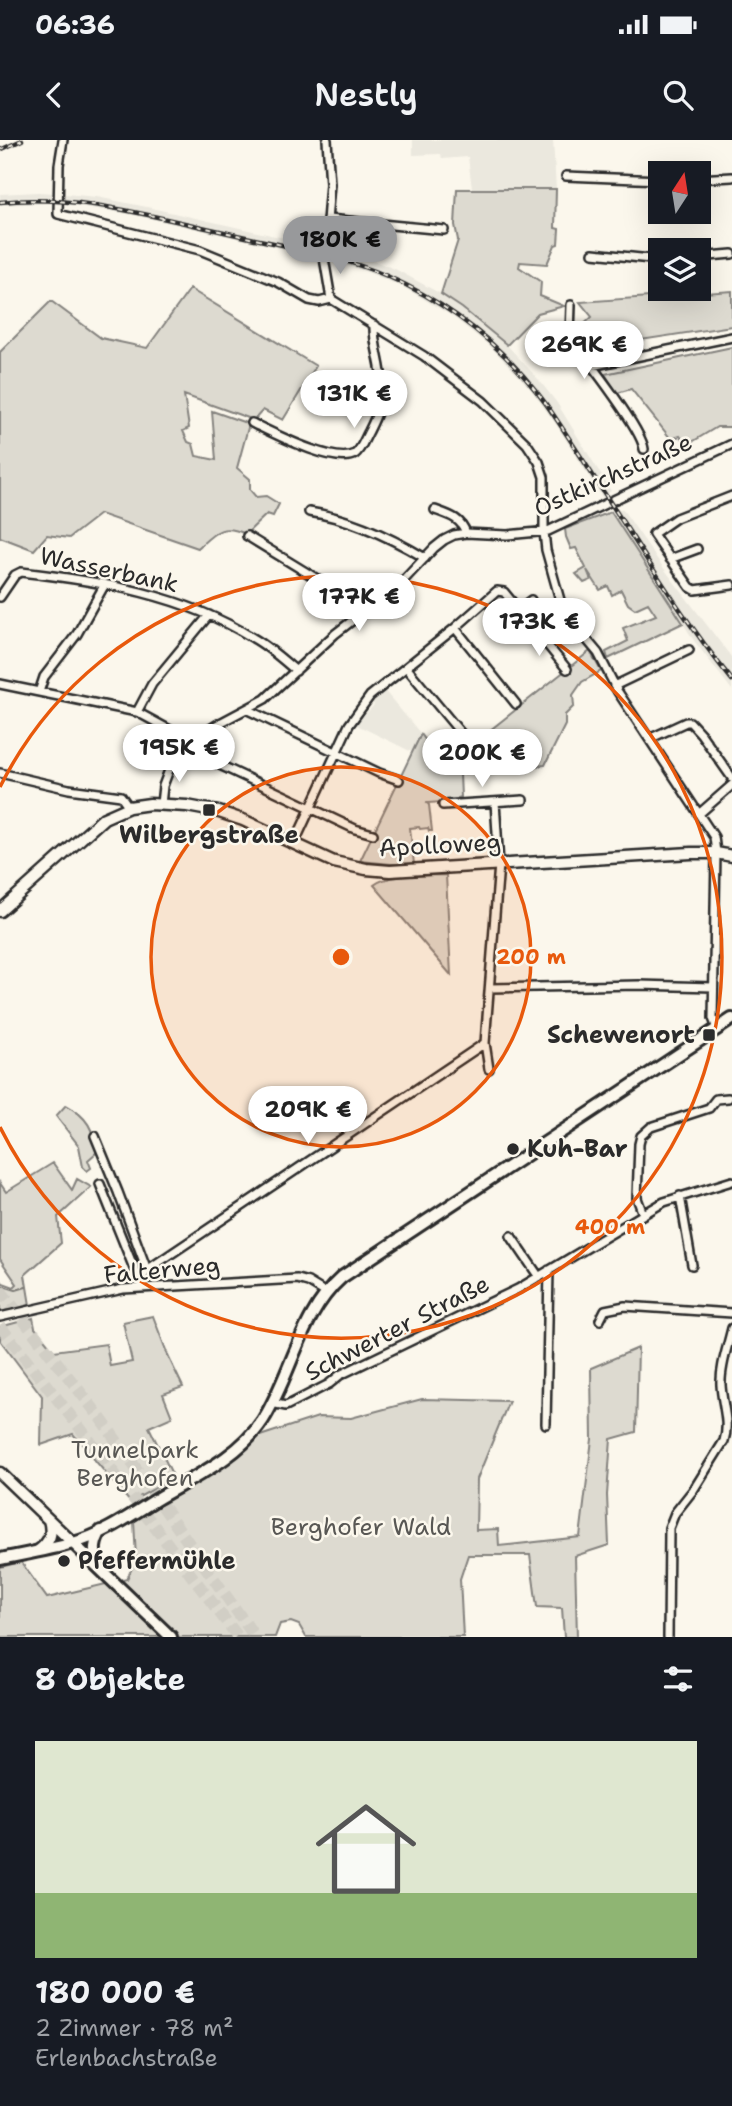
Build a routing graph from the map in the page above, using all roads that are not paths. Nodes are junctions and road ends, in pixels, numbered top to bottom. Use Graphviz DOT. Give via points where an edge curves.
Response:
graph roads {
  1 [pos="63,140"];
  2 [pos="327,140"];
  3 [pos="566,176"];
  4 [pos="732,177"];
  5 [pos="711,178"];
  6 [pos="648,179"];
  7 [pos="328,219"];
  8 [pos="444,230"];
  9 [pos="593,253"];
  10 [pos="732,254"];
  11 [pos="711,256"];
  12 [pos="648,259"];
  13 [pos="331,299"];
  14 [pos="571,305"];
  15 [pos="374,325"];
  16 [pos="732,337"];
  17 [pos="591,366"];
  18 [pos="252,423"];
  19 [pos="732,444"];
  20 [pos="644,449"];
  21 [pos="732,496"];
  22 [pos="435,510"];
  23 [pos="309,512"];
  24 [pos="544,532"];
  25 [pos="466,533"];
  26 [pos="247,536"];
  27 [pos="697,549"];
  28 [pos="425,558"];
  29 [pos="670,559"];
  30 [pos="105,584"];
  31 [pos="732,584"];
  32 [pos="0,597"];
  33 [pos="531,600"];
  34 [pos="519,608"];
  35 [pos="364,611"];
  36 [pos="209,615"];
  37 [pos="455,628"];
  38 [pos="689,650"];
  39 [pos="406,667"];
  40 [pos="567,669"];
  41 [pos="296,671"];
  42 [pos="0,684"];
  43 [pos="614,686"];
  44 [pos="39,692"];
  45 [pos="516,704"];
  46 [pos="248,710"];
  47 [pos="137,712"];
  48 [pos="649,739"];
  49 [pos="188,743"];
  50 [pos="469,743"];
  51 [pos="337,753"];
  52 [pos="0,773"];
  53 [pos="732,778"];
  54 [pos="399,780"];
  55 [pos="732,785"];
  56 [pos="523,800"];
  57 [pos="495,802"];
  58 [pos="161,804"];
  59 [pos="443,805"];
  60 [pos="130,807"];
  61 [pos="310,808"];
  62 [pos="700,813"];
  63 [pos="373,834"];
  64 [pos="295,844"];
  65 [pos="716,853"];
  66 [pos="732,856"];
  67 [pos="499,864"];
  68 [pos="0,911"];
  69 [pos="713,987"];
  70 [pos="490,988"];
  71 [pos="732,1019"];
  72 [pos="717,1029"];
  73 [pos="485,1044"];
  74 [pos="489,1069"];
  75 [pos="728,1098"];
  76 [pos="95,1136"];
  77 [pos="732,1181"];
  78 [pos="100,1184"];
  79 [pos="118,1192"];
  80 [pos="105,1196"];
  81 [pos="680,1196"];
  82 [pos="643,1214"];
  83 [pos="133,1232"];
  84 [pos="511,1236"];
  85 [pos="121,1237"];
  86 [pos="692,1265"];
  87 [pos="147,1270"];
  88 [pos="550,1270"];
  89 [pos="539,1277"];
  90 [pos="142,1285"];
  91 [pos="326,1293"];
  92 [pos="732,1313"];
  93 [pos="0,1317"];
  94 [pos="600,1320"];
  95 [pos="732,1328"];
  96 [pos="271,1404"];
  97 [pos="545,1423"];
  98 [pos="0,1473"];
  99 [pos="49,1520"];
  100 [pos="101,1531"];
  101 [pos="73,1543"];
  102 [pos="38,1551"];
  103 [pos="0,1559"];
  104 [pos="100,1568"];
  105 [pos="171,1637"];
  106 [pos="668,1637"];
  1 -- 13 [label="street" via="58,214 200,250 309,300"];
  2 -- 7 [label="street"];
  3 -- 6 [label="street"];
  4 -- 5 [label="street"];
  7 -- 8 [label="street"];
  7 -- 13 [label="street" via="324,264"];
  9 -- 12 [label="street"];
  10 -- 11 [label="street"];
  13 -- 15 [label="street"];
  14 -- 17 [label="street" via="571,340"];
  15 -- 18 [label="street" via="381,401 358,452 330,455"];
  15 -- 24 [label="street" via="468,389 527,444 544,477"];
  16 -- 17 [label="street"];
  17 -- 20 [label="street" via="640,435"];
  19 -- 24 [label="street, Ostkirchstraße"];
  21 -- 29 [label="street" via="676,518 653,534"];
  22 -- 25 [label="street" via="458,520"];
  23 -- 28 [label="street" via="371,531"];
  24 -- 25 [label="street, Ostkirchstraße"];
  24 -- 43 [label="street" via="560,600 598,653"];
  25 -- 28 [label="street, Ostkirchstraße" via="444,540"];
  26 -- 35 [label="street"];
  27 -- 29 [label="street"];
  28 -- 35 [label="street, Ostkirchstraße"];
  29 -- 31 [label="street" via="695,590"];
  30 -- 32 [label="street, Wasserbank" via="21,572"];
  30 -- 36 [label="street, Wasserbank" via="161,597"];
  30 -- 44 [label="street" via="77,634 44,677"];
  33 -- 34 [label="street"];
  34 -- 37 [label="street" via="498,591"];
  34 -- 40 [label="street"];
  35 -- 41 [label="street, Ostkirchstraße"];
  36 -- 41 [label="street, Wasserbank" via="250,636"];
  36 -- 47 [label="street" via="152,684"];
  37 -- 39 [label="street"];
  37 -- 45 [label="street"];
  38 -- 43 [label="street"];
  39 -- 50 [label="street"];
  39 -- 51 [label="street" via="370,696 354,716"];
  41 -- 46 [label="street, Ostkirchstraße"];
  42 -- 44 [label="street"];
  43 -- 48 [label="street"];
  44 -- 47 [label="street"];
  46 -- 49 [label="street, Ostkirchstraße"];
  46 -- 51 [label="street"];
  47 -- 49 [label="street"];
  48 -- 53 [label="street" via="690,722"];
  48 -- 62 [label="street"];
  49 -- 58 [label="street, Ostkirchstraße" via="169,770"];
  49 -- 61 [label="street" via="207,759"];
  51 -- 54 [label="street"];
  51 -- 61 [label="street"];
  52 -- 60 [label="street" via="121,796"];
  55 -- 62 [label="street"];
  56 -- 57 [label="street"];
  57 -- 59 [label="street"];
  57 -- 67 [label="street"];
  58 -- 60 [label="street"];
  58 -- 64 [label="street, Apolloweg" via="219,812"];
  60 -- 68 [label="street" via="104,818"];
  61 -- 63 [label="street"];
  61 -- 64 [label="street"];
  62 -- 65 [label="street" via="715,837"];
  64 -- 67 [label="street, Apolloweg" via="334,862 390,872"];
  65 -- 66 [label="street, Apolloweg"];
  65 -- 67 [label="street, Apolloweg"];
  65 -- 69 [label="street"];
  67 -- 70 [label="street"];
  69 -- 70 [label="street"];
  69 -- 72 [label="street"];
  70 -- 73 [label="street"];
  71 -- 72 [label="main road"];
  72 -- 91 [label="main road" via="362,1263"];
  73 -- 74 [label="street"];
  73 -- 87 [label="street"];
  75 -- 82 [label="street" via="651,1127 641,1136 637,1198"];
  76 -- 79 [label="street"];
  77 -- 81 [label="street, Schwerter Straße"];
  78 -- 80 [label="street"];
  79 -- 80 [label="street"];
  79 -- 83 [label="street"];
  80 -- 85 [label="street"];
  81 -- 82 [label="street, Schwerter Straße"];
  81 -- 86 [label="street"];
  82 -- 88 [label="street, Schwerter Straße"];
  83 -- 85 [label="street"];
  83 -- 87 [label="street"];
  84 -- 89 [label="street"];
  85 -- 90 [label="street"];
  87 -- 90 [label="street"];
  88 -- 89 [label="street, Schwerter Straße"];
  88 -- 97 [label="street"];
  89 -- 96 [label="street, Schwerter Straße" via="286,1406"];
  90 -- 91 [label="street, Falterweg" via="297,1279"];
  90 -- 93 [label="street, Falterweg"];
  91 -- 96 [label="main road" via="293,1351"];
  92 -- 94 [label="street" via="625,1306 605,1310"];
  95 -- 106 [label="street" via="721,1384 727,1427 724,1441 669,1528"];
  96 -- 100 [label="main road" via="263,1420 228,1456"];
  98 -- 99 [label="street"];
  99 -- 101 [label="street"];
  99 -- 102 [label="street" via="51,1535"];
  100 -- 101 [label="main road"];
  100 -- 104 [label="main road" via="94,1545"];
  101 -- 102 [label="main road"];
  101 -- 104 [label="main road"];
  102 -- 103 [label="main road"];
  104 -- 105 [label="main road"];
}
